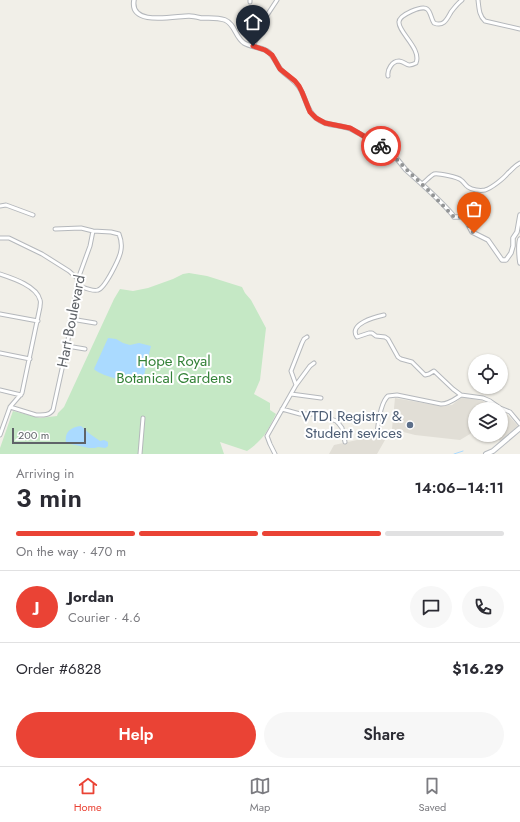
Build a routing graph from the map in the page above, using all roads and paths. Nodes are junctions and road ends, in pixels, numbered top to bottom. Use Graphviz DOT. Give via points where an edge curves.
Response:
graph roads {
  1 [pos="134,0"];
  2 [pos="277,0"];
  3 [pos="462,0"];
  4 [pos="478,0"];
  5 [pos="520,29"];
  6 [pos="253,46"];
  7 [pos="388,76"];
  8 [pos="520,163"];
  9 [pos="422,184"];
  10 [pos="0,206"];
  11 [pos="33,215"];
  12 [pos="520,215"];
  13 [pos="55,229"];
  14 [pos="93,231"];
  15 [pos="0,238"];
  16 [pos="520,239"];
  17 [pos="520,263"];
  18 [pos="0,274"];
  19 [pos="78,279"];
  20 [pos="77,285"];
  21 [pos="0,314"];
  22 [pos="384,315"];
  23 [pos="71,319"];
  24 [pos="38,321"];
  25 [pos="95,323"];
  26 [pos="307,337"];
  27 [pos="67,346"];
  28 [pos="85,349"];
  29 [pos="0,352"];
  30 [pos="30,359"];
  31 [pos="314,363"];
  32 [pos="296,384"];
  33 [pos="0,390"];
  34 [pos="291,394"];
  35 [pos="20,395"];
  36 [pos="461,395"];
  37 [pos="321,398"];
  38 [pos="10,407"];
  39 [pos="282,410"];
  40 [pos="144,418"];
  41 [pos="520,424"];
  42 [pos="520,428"];
  43 [pos="377,434"];
  44 [pos="0,435"];
  45 [pos="345,442"];
  46 [pos="140,454"];
  47 [pos="275,454"];
  48 [pos="486,454"];
  1 -- 6 [label="street" via="137,13 154,19 188,16 225,20 232,25 244,43"];
  2 -- 6 [label="street" via="260,27"];
  3 -- 7 [label="street" via="443,23 434,23 430,12 425,8 419,8 400,19 399,25 410,40 417,61 409,65 395,62"];
  4 -- 5 [label="street" via="485,21"];
  6 -- 9 [label="street" via="272,55 280,69 295,81 310,112 316,118 325,123 350,128 387,149"];
  8 -- 9 [label="street" via="485,190 468,188 458,178 438,173"];
  9 -- 12 [label="street" via="454,217 464,217 472,232 488,240 502,260 506,260 510,254 513,238 518,232"];
  10 -- 11 [label="street" via="6,205"];
  13 -- 14 [label="street" via="81,228"];
  14 -- 19 [label="street, Hart Boulevard"];
  14 -- 20 [label="street" via="119,234 122,250 100,290 94,291"];
  15 -- 19 [label="street" via="9,238 42,254"];
  16 -- 17 [label="street"];
  18 -- 24 [label="street" via="18,280 38,295"];
  19 -- 20 [label="street, Hart Boulevard"];
  20 -- 23 [label="street, Hart Boulevard"];
  21 -- 24 [label="street"];
  22 -- 36 [label="street" via="363,322 356,329 357,337 372,333 385,337 398,357 412,362 425,375 434,371"];
  23 -- 25 [label="street"];
  23 -- 27 [label="street, Hart Boulevard"];
  24 -- 30 [label="street"];
  26 -- 32 [label="street" via="291,370"];
  27 -- 28 [label="street"];
  27 -- 38 [label="street, Hart Boulevard" via="52,412 36,415"];
  29 -- 30 [label="street"];
  30 -- 35 [label="street"];
  31 -- 32 [label="street"];
  32 -- 34 [label="street"];
  33 -- 35 [label="street"];
  34 -- 37 [label="street"];
  34 -- 39 [label="street"];
  35 -- 38 [label="street"];
  36 -- 41 [label="street" via="490,401 510,412"];
  36 -- 43 [label="street" via="446,404 397,395 388,396 380,416"];
  38 -- 44 [label="street"];
  39 -- 45 [label="street" via="321,415 336,421 342,428"];
  39 -- 47 [label="street" via="267,436"];
  40 -- 46 [label="street"];
  42 -- 48 [label="main road"];
}
